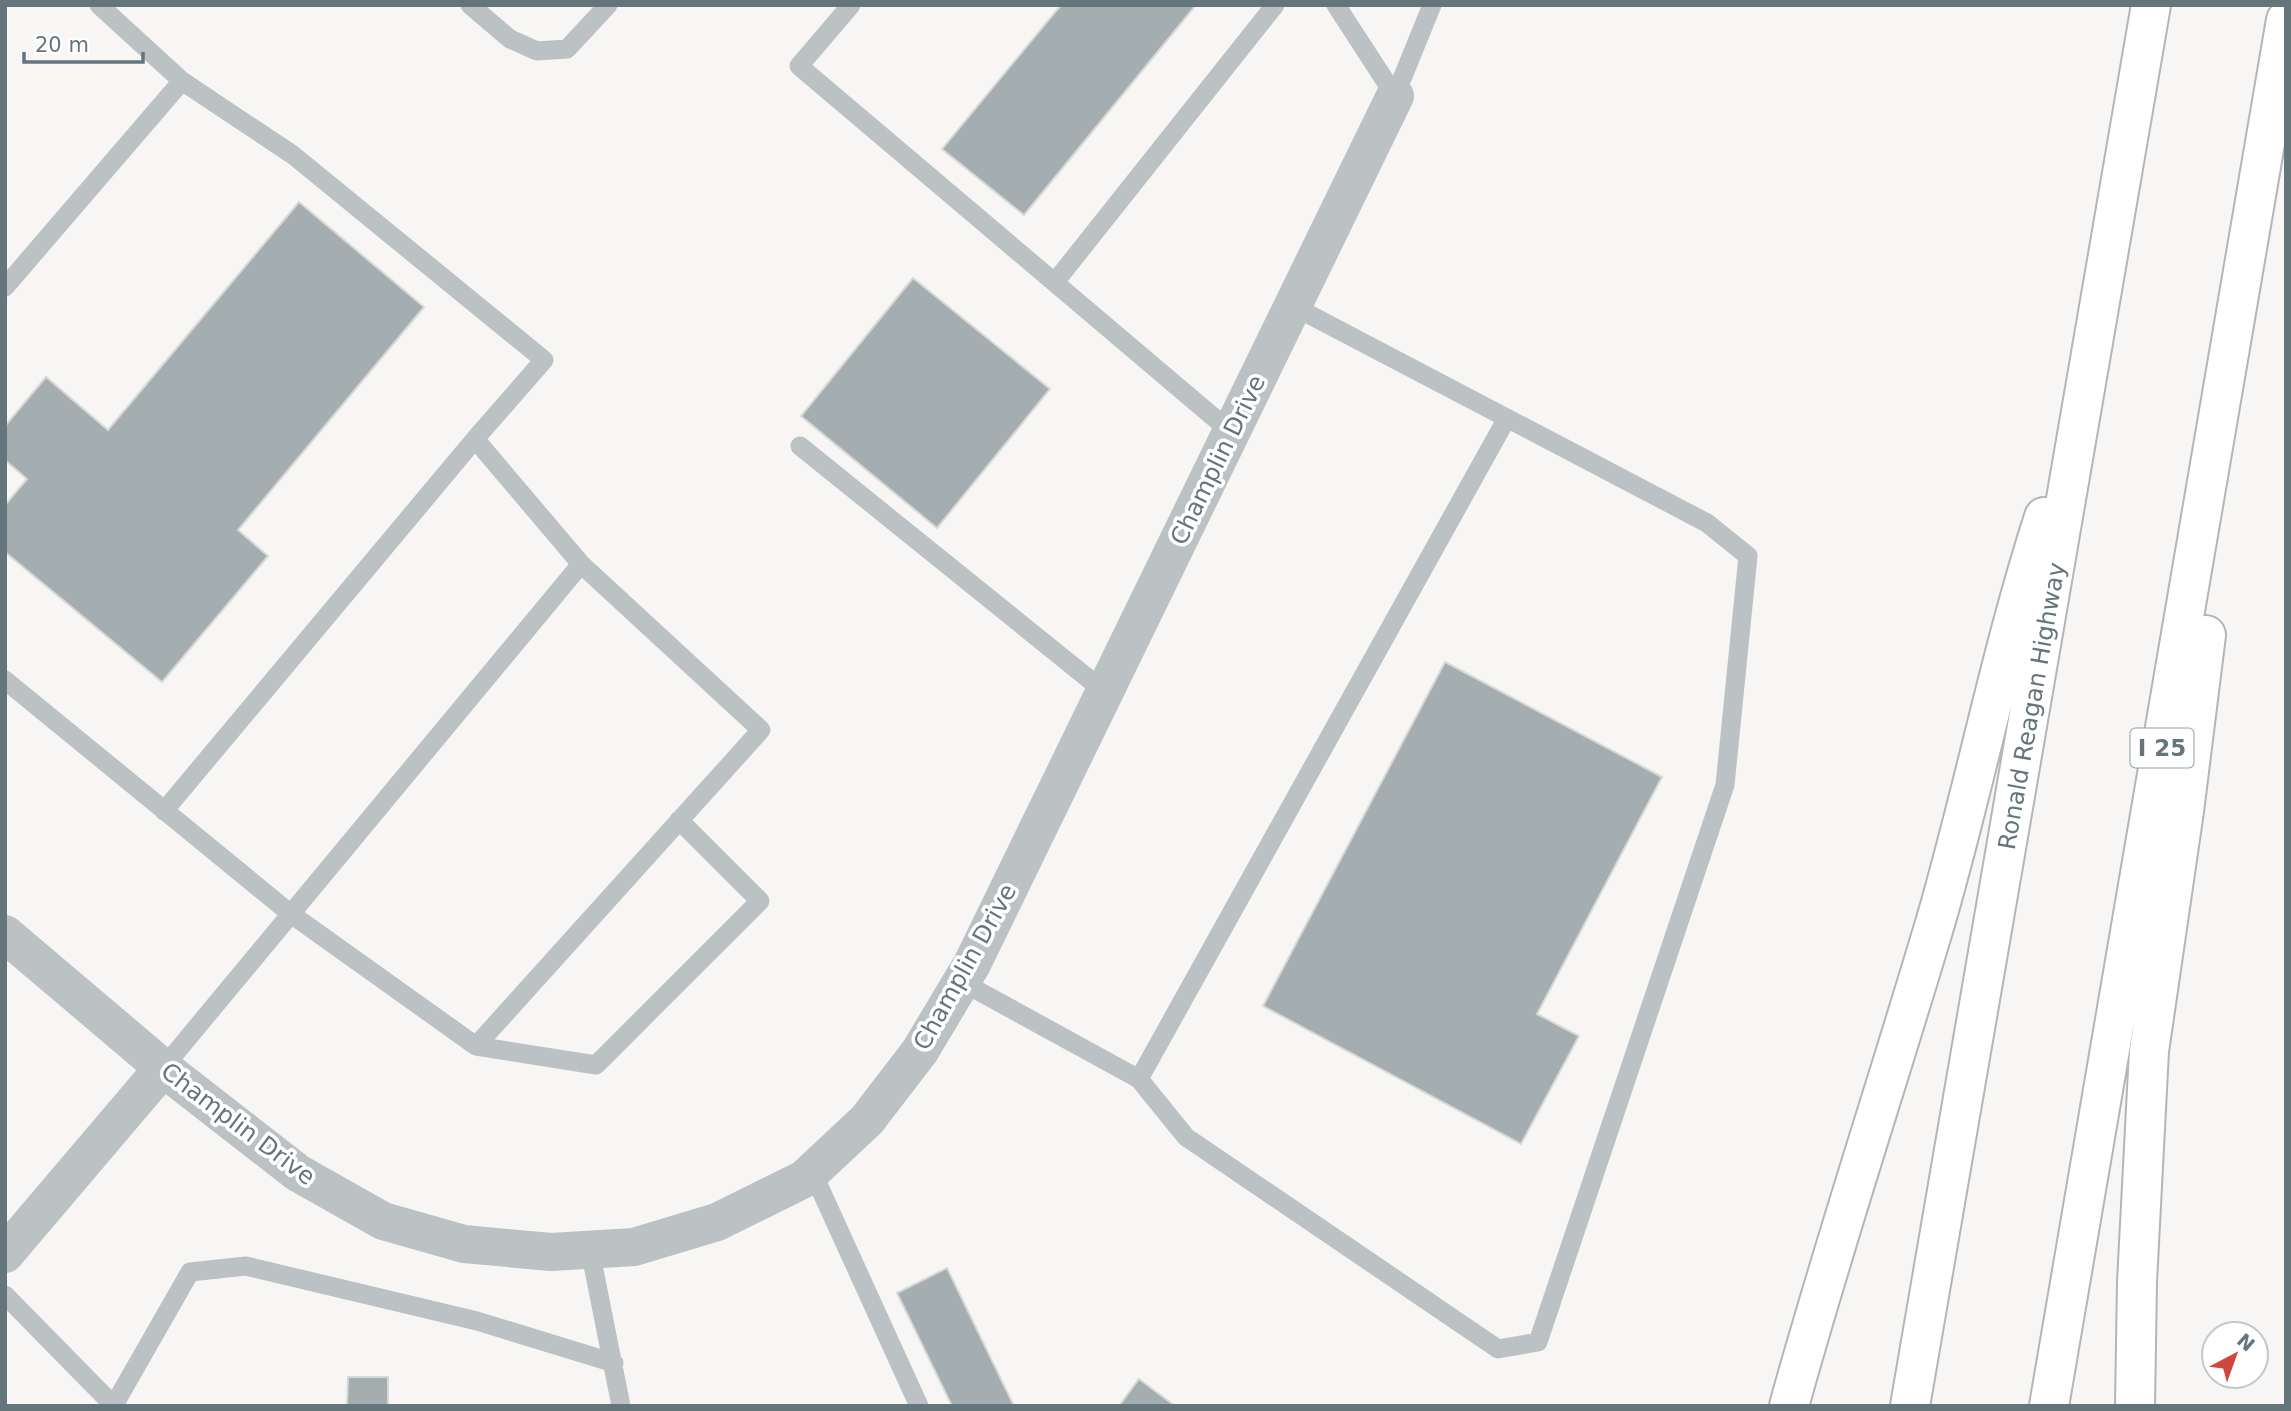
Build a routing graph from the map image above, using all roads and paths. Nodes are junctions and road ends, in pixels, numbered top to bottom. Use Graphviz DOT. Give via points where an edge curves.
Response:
graph roads {
  1 [pos="99,5"];
  2 [pos="470,5"];
  3 [pos="608,5"];
  4 [pos="851,5"];
  5 [pos="1275,5"];
  6 [pos="1336,5"];
  7 [pos="1432,5"];
  8 [pos="2151,5"];
  9 [pos="2286,20"];
  10 [pos="183,81"];
  11 [pos="2274,89"];
  12 [pos="1395,96"];
  13 [pos="1055,282"];
  14 [pos="5,288"];
  15 [pos="1293,306"];
  16 [pos="2082,399"];
  17 [pos="1507,418"];
  18 [pos="1231,432"];
  19 [pos="475,439"];
  20 [pos="800,446"];
  21 [pos="581,564"];
  22 [pos="5,680"];
  23 [pos="1105,692"];
  24 [pos="164,811"];
  25 [pos="679,821"];
  26 [pos="290,914"];
  27 [pos="5,934"];
  28 [pos="962,982"];
  29 [pos="475,1045"];
  30 [pos="163,1068"];
  31 [pos="1139,1079"];
  32 [pos="812,1171"];
  33 [pos="590,1250"];
  34 [pos="5,1254"];
  35 [pos="5,1295"];
  36 [pos="614,1363"];
  37 [pos="114,1406"];
  38 [pos="621,1406"];
  39 [pos="919,1406"];
  40 [pos="1789,1406"];
  41 [pos="1910,1406"];
  42 [pos="2049,1406"];
  43 [pos="2134,1406"];
  1 -- 10 [label="lane"];
  2 -- 3 [label="lane" via="510,39 537,51 567,49"];
  4 -- 13 [label="lane" via="799,66"];
  5 -- 13 [label="lane"];
  6 -- 12 [label="lane"];
  7 -- 12 [label="lane"];
  8 -- 16 [label="highway, Ronald Reagan Highway"];
  9 -- 11 [label="highway, I 25"];
  10 -- 14 [label="lane"];
  10 -- 19 [label="lane" via="293,155 544,360"];
  11 -- 42 [label="highway, I 25"];
  11 -- 43 [label="highway" via="2184,811 2149,1051"];
  12 -- 15 [label="street, Champlin Drive"];
  13 -- 18 [label="lane"];
  15 -- 17 [label="lane"];
  15 -- 18 [label="street, Champlin Drive"];
  16 -- 40 [label="highway" via="2015,607 1936,918"];
  16 -- 41 [label="highway, Ronald Reagan Highway"];
  17 -- 31 [label="lane"];
  17 -- 31 [label="lane" via="1707,523 1748,556 1725,785 1538,1342 1498,1349 1186,1136"];
  18 -- 23 [label="street, Champlin Drive"];
  19 -- 21 [label="lane"];
  19 -- 24 [label="lane"];
  20 -- 23 [label="lane"];
  21 -- 25 [label="lane" via="761,730"];
  21 -- 26 [label="lane"];
  22 -- 24 [label="lane"];
  23 -- 28 [label="street, Champlin Drive"];
  24 -- 26 [label="lane"];
  25 -- 29 [label="lane"];
  25 -- 29 [label="lane" via="760,901 596,1065"];
  26 -- 29 [label="lane"];
  26 -- 30 [label="lane"];
  27 -- 30 [label="street, Champlin Drive"];
  28 -- 31 [label="lane"];
  28 -- 32 [label="street, Champlin Drive" via="920,1051 867,1120"];
  30 -- 33 [label="street, Champlin Drive" via="298,1173 383,1221 464,1244 551,1252"];
  30 -- 34 [label="street"];
  32 -- 33 [label="street, Champlin Drive" via="717,1222 634,1247"];
  32 -- 39 [label="lane"];
  33 -- 36 [label="lane"];
  35 -- 37 [label="lane"];
  36 -- 37 [label="lane" via="477,1321 246,1266 190,1272"];
  36 -- 38 [label="lane"];
}
